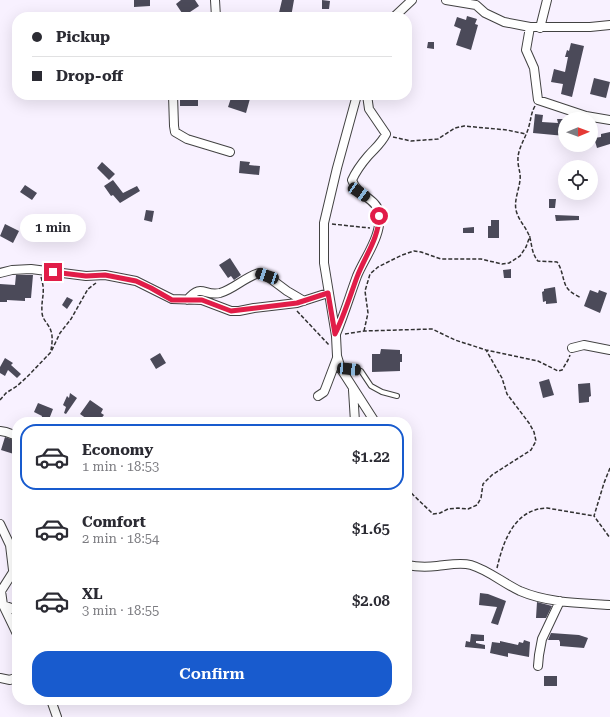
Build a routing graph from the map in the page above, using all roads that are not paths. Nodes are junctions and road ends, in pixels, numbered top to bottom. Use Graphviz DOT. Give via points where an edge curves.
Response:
graph roads {
  1 [pos="215,0"];
  2 [pos="412,0"];
  3 [pos="446,0"];
  4 [pos="547,0"];
  5 [pos="477,3"];
  6 [pos="216,12"];
  7 [pos="399,12"];
  8 [pos="610,25"];
  9 [pos="530,27"];
  10 [pos="540,28"];
  11 [pos="173,100"];
  12 [pos="357,100"];
  13 [pos="368,100"];
  14 [pos="610,120"];
  15 [pos="230,152"];
  16 [pos="0,273"];
  17 [pos="328,293"];
  18 [pos="187,300"];
  19 [pos="304,301"];
  20 [pos="336,335"];
  21 [pos="572,348"];
  22 [pos="610,350"];
  23 [pos="337,355"];
  24 [pos="341,369"];
  25 [pos="352,385"];
  26 [pos="318,396"];
  27 [pos="398,396"];
  28 [pos="355,417"];
  29 [pos="372,417"];
  30 [pos="0,431"];
  31 [pos="12,434"];
  32 [pos="0,524"];
  33 [pos="12,554"];
  34 [pos="412,566"];
  35 [pos="12,573"];
  36 [pos="0,592"];
  37 [pos="560,601"];
  38 [pos="3,605"];
  39 [pos="610,605"];
  40 [pos="12,608"];
  41 [pos="12,624"];
  42 [pos="538,666"];
  43 [pos="0,678"];
  44 [pos="12,679"];
  45 [pos="53,705"];
  46 [pos="57,717"];
  1 -- 6 [label="street"];
  2 -- 7 [label="street"];
  3 -- 5 [label="street"];
  4 -- 10 [label="street"];
  5 -- 9 [label="street" via="484,13 504,22"];
  8 -- 10 [label="street"];
  9 -- 10 [label="street"];
  9 -- 14 [label="street" via="526,50 534,68 538,100 586,116"];
  11 -- 15 [label="street" via="175,132 179,136"];
  12 -- 17 [label="street" via="324,223 324,263"];
  13 -- 20 [label="street" via="369,109 386,134 352,180 359,192 377,208 378,229"];
  16 -- 18 [label="street" via="12,270 39,270 86,276 105,275 136,281 172,300"];
  17 -- 19 [label="street"];
  17 -- 20 [label="street"];
  18 -- 19 [label="street" via="202,300 231,311"];
  18 -- 19 [label="street" via="198,290 216,294 225,292 259,273"];
  20 -- 23 [label="street"];
  21 -- 22 [label="street" via="584,346"];
  23 -- 24 [label="street"];
  23 -- 26 [label="street" via="324,392"];
  24 -- 25 [label="street"];
  24 -- 27 [label="lane" via="361,371 371,386"];
  25 -- 28 [label="street"];
  25 -- 29 [label="street"];
  30 -- 31 [label="street"];
  32 -- 33 [label="street"];
  34 -- 37 [label="street" via="470,565 526,593"];
  35 -- 36 [label="street"];
  36 -- 38 [label="street"];
  37 -- 39 [label="street"];
  37 -- 42 [label="street" via="542,639"];
  38 -- 40 [label="street"];
  38 -- 41 [label="street"];
  43 -- 44 [label="street"];
  45 -- 46 [label="street"];
}
